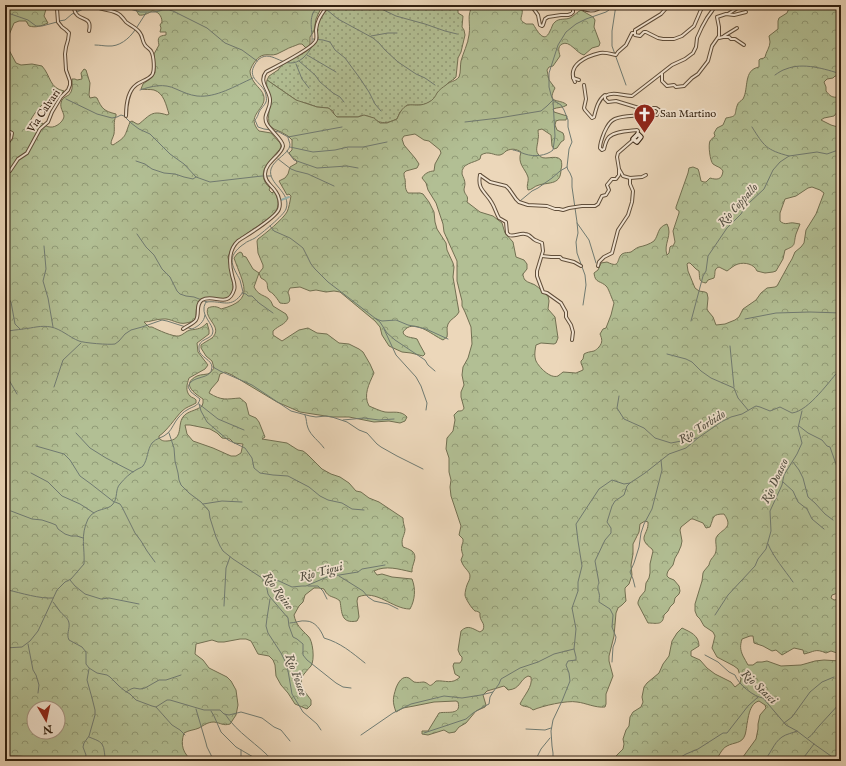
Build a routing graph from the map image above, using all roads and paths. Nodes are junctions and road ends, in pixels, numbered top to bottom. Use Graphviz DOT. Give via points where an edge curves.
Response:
graph roads {
  1 [pos="58,5"];
  2 [pos="76,5"];
  3 [pos="96,5"];
  4 [pos="328,5"];
  5 [pos="531,5"];
  6 [pos="573,5"];
  7 [pos="578,5"];
  8 [pos="604,5"];
  9 [pos="669,5"];
  10 [pos="703,5"];
  11 [pos="713,5"];
  12 [pos="751,5"];
  13 [pos="746,12"];
  14 [pos="728,14"];
  15 [pos="737,28"];
  16 [pos="89,31"];
  17 [pos="634,33"];
  18 [pos="723,37"];
  19 [pos="717,39"];
  20 [pos="744,45"];
  21 [pos="662,73"];
  22 [pos="573,78"];
  23 [pos="579,80"];
  24 [pos="575,82"];
  25 [pos="584,85"];
  26 [pos="606,96"];
  27 [pos="126,116"];
  28 [pos="5,137"];
  29 [pos="5,147"];
  30 [pos="619,169"];
  31 [pos="5,173"];
  32 [pos="646,175"];
  33 [pos="630,178"];
  34 [pos="542,256"];
  35 [pos="581,266"];
  36 [pos="598,266"];
  37 [pos="183,329"];
  38 [pos="572,340"];
  1 -- 31 [label="street, Via Calvari" via="58,22 69,33 65,54 70,85 27,153"];
  2 -- 16 [label="street" via="74,11 79,17 89,21"];
  3 -- 27 [label="street" via="119,14 137,30 153,56 153,72 131,90"];
  4 -- 37 [label="street" via="318,20 317,38 314,43 266,72 263,78 270,100 266,123 283,147 266,168 265,176 277,194 279,209 275,216 235,243 229,257 234,292 226,300 202,300 198,306 196,319"];
  5 -- 6 [label="street" via="542,26 548,17 571,14"];
  7 -- 8 [label="street" via="589,10"];
  9 -- 17 [label="street" via="661,14"];
  10 -- 17 [label="street" via="694,26 682,36 663,39 647,32 641,36"];
  11 -- 21 [label="street" via="714,8 707,16 693,53"];
  12 -- 14 [label="street" via="739,7"];
  13 -- 14 [label="street"];
  14 -- 19 [label="street" via="717,18 720,29"];
  15 -- 18 [label="street"];
  17 -- 22 [label="street" via="616,55 602,52 589,56 575,65"];
  18 -- 19 [label="street"];
  18 -- 20 [label="street" via="729,37"];
  19 -- 21 [label="street" via="708,60 697,75 684,86 666,86 662,80"];
  21 -- 26 [label="street" via="632,96"];
  22 -- 23 [label="street"];
  22 -- 24 [label="street"];
  25 -- 26 [label="street" via="584,108 591,117 594,117 600,99"];
  26 -- 30 [label="street" via="608,102 616,101 659,110 657,115 615,119 608,125 600,146 603,150 607,140 614,134 634,130 638,133 618,153"];
  28 -- 29 [label="street, Via Calvari" via="11,132 12,136"];
  30 -- 33 [label="street" via="623,176"];
  30 -- 34 [label="street" via="616,179 612,179 607,185 609,190 594,207 582,206 563,210 519,202 506,186 490,182 480,175 480,188 490,199 499,218 506,222 507,233 511,236 527,234 542,242"];
  32 -- 33 [label="street"];
  33 -- 36 [label="street" via="634,191 630,212 618,230 612,253 604,257"];
  34 -- 35 [label="street" via="560,257"];
  34 -- 38 [label="street" via="537,276 543,292 561,303 566,312 573,332"];
}
